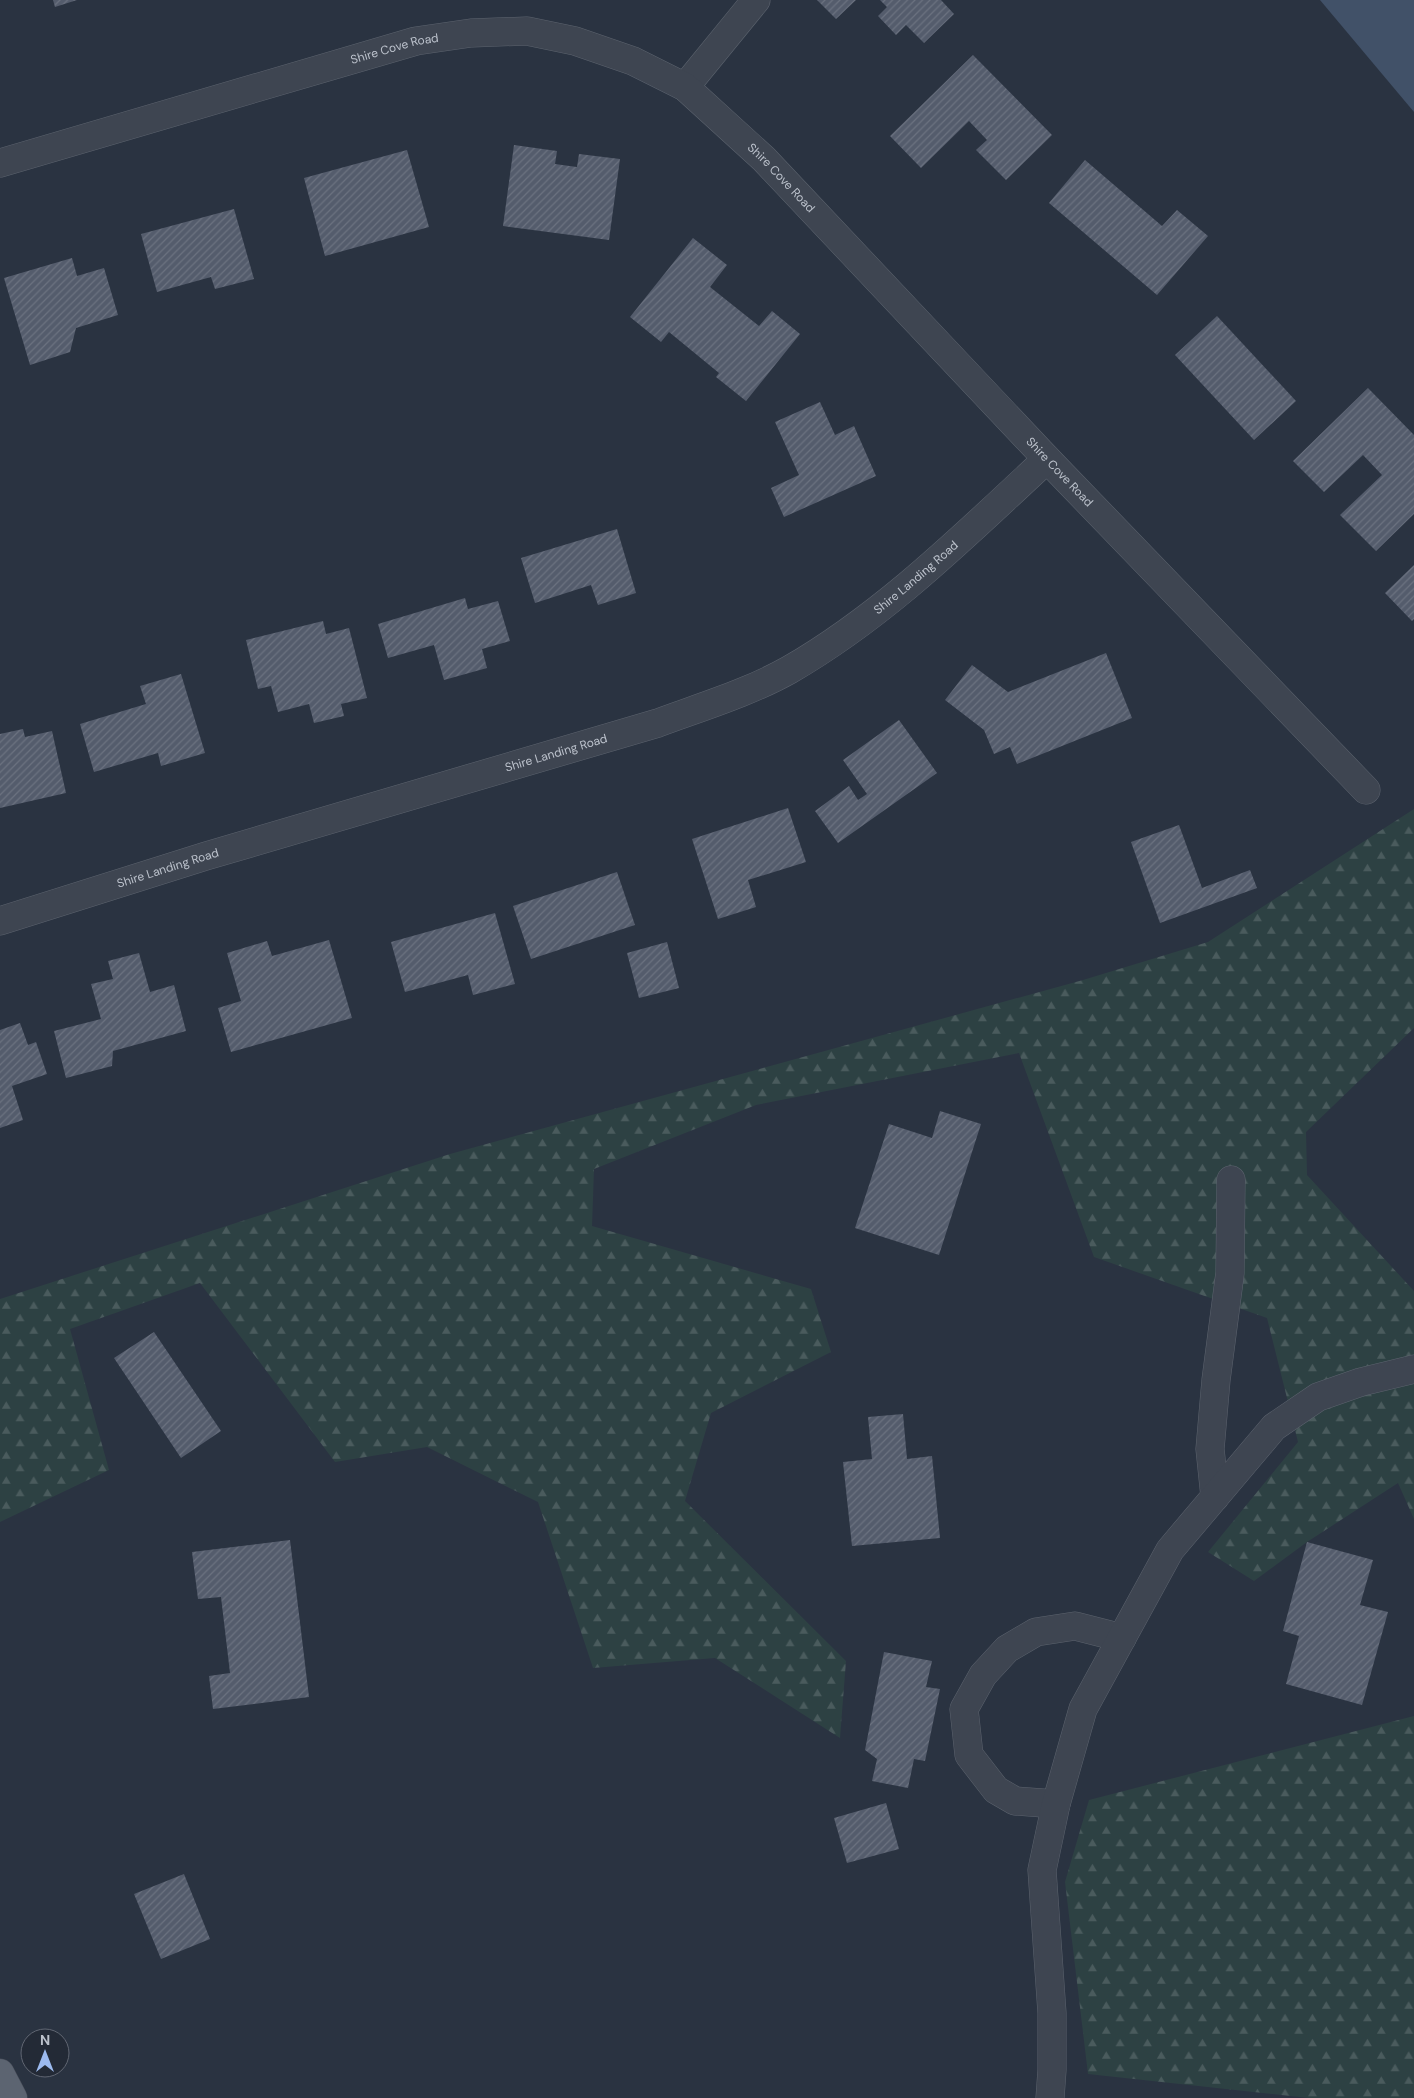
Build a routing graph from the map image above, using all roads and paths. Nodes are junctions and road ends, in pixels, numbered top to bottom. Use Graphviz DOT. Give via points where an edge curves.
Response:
graph roads {
  1 [pos="756,0"];
  2 [pos="685,87"];
  3 [pos="0,163"];
  4 [pos="1047,458"];
  5 [pos="1366,790"];
  6 [pos="0,921"];
  7 [pos="1231,1180"];
  8 [pos="1414,1368"];
  9 [pos="1215,1497"];
  10 [pos="1122,1638"];
  11 [pos="1056,1804"];
  12 [pos="0,2073"];
  13 [pos="14,2098"];
  14 [pos="1050,2098"];
  1 -- 2 [label="street"];
  2 -- 3 [label="street, Shire Cove Road" via="633,61 575,41 527,31 471,33 416,41"];
  2 -- 4 [label="street, Shire Cove Road" via="764,159"];
  4 -- 5 [label="street, Shire Cove Road"];
  4 -- 6 [label="street, Shire Landing Road" via="946,553 855,628 787,671 658,723 206,856"];
  7 -- 9 [label="street" via="1230,1273 1210,1449"];
  8 -- 9 [label="street" via="1318,1397 1274,1427"];
  9 -- 10 [label="street" via="1170,1550"];
  10 -- 11 [label="street" via="1083,1709"];
  10 -- 11 [label="street" via="1075,1626 1036,1632 1007,1649 983,1675 964,1710 969,1755 996,1790 1015,1801"];
  11 -- 14 [label="street" via="1042,1870 1052,2013"];
  12 -- 13 [label="main road"];
}
